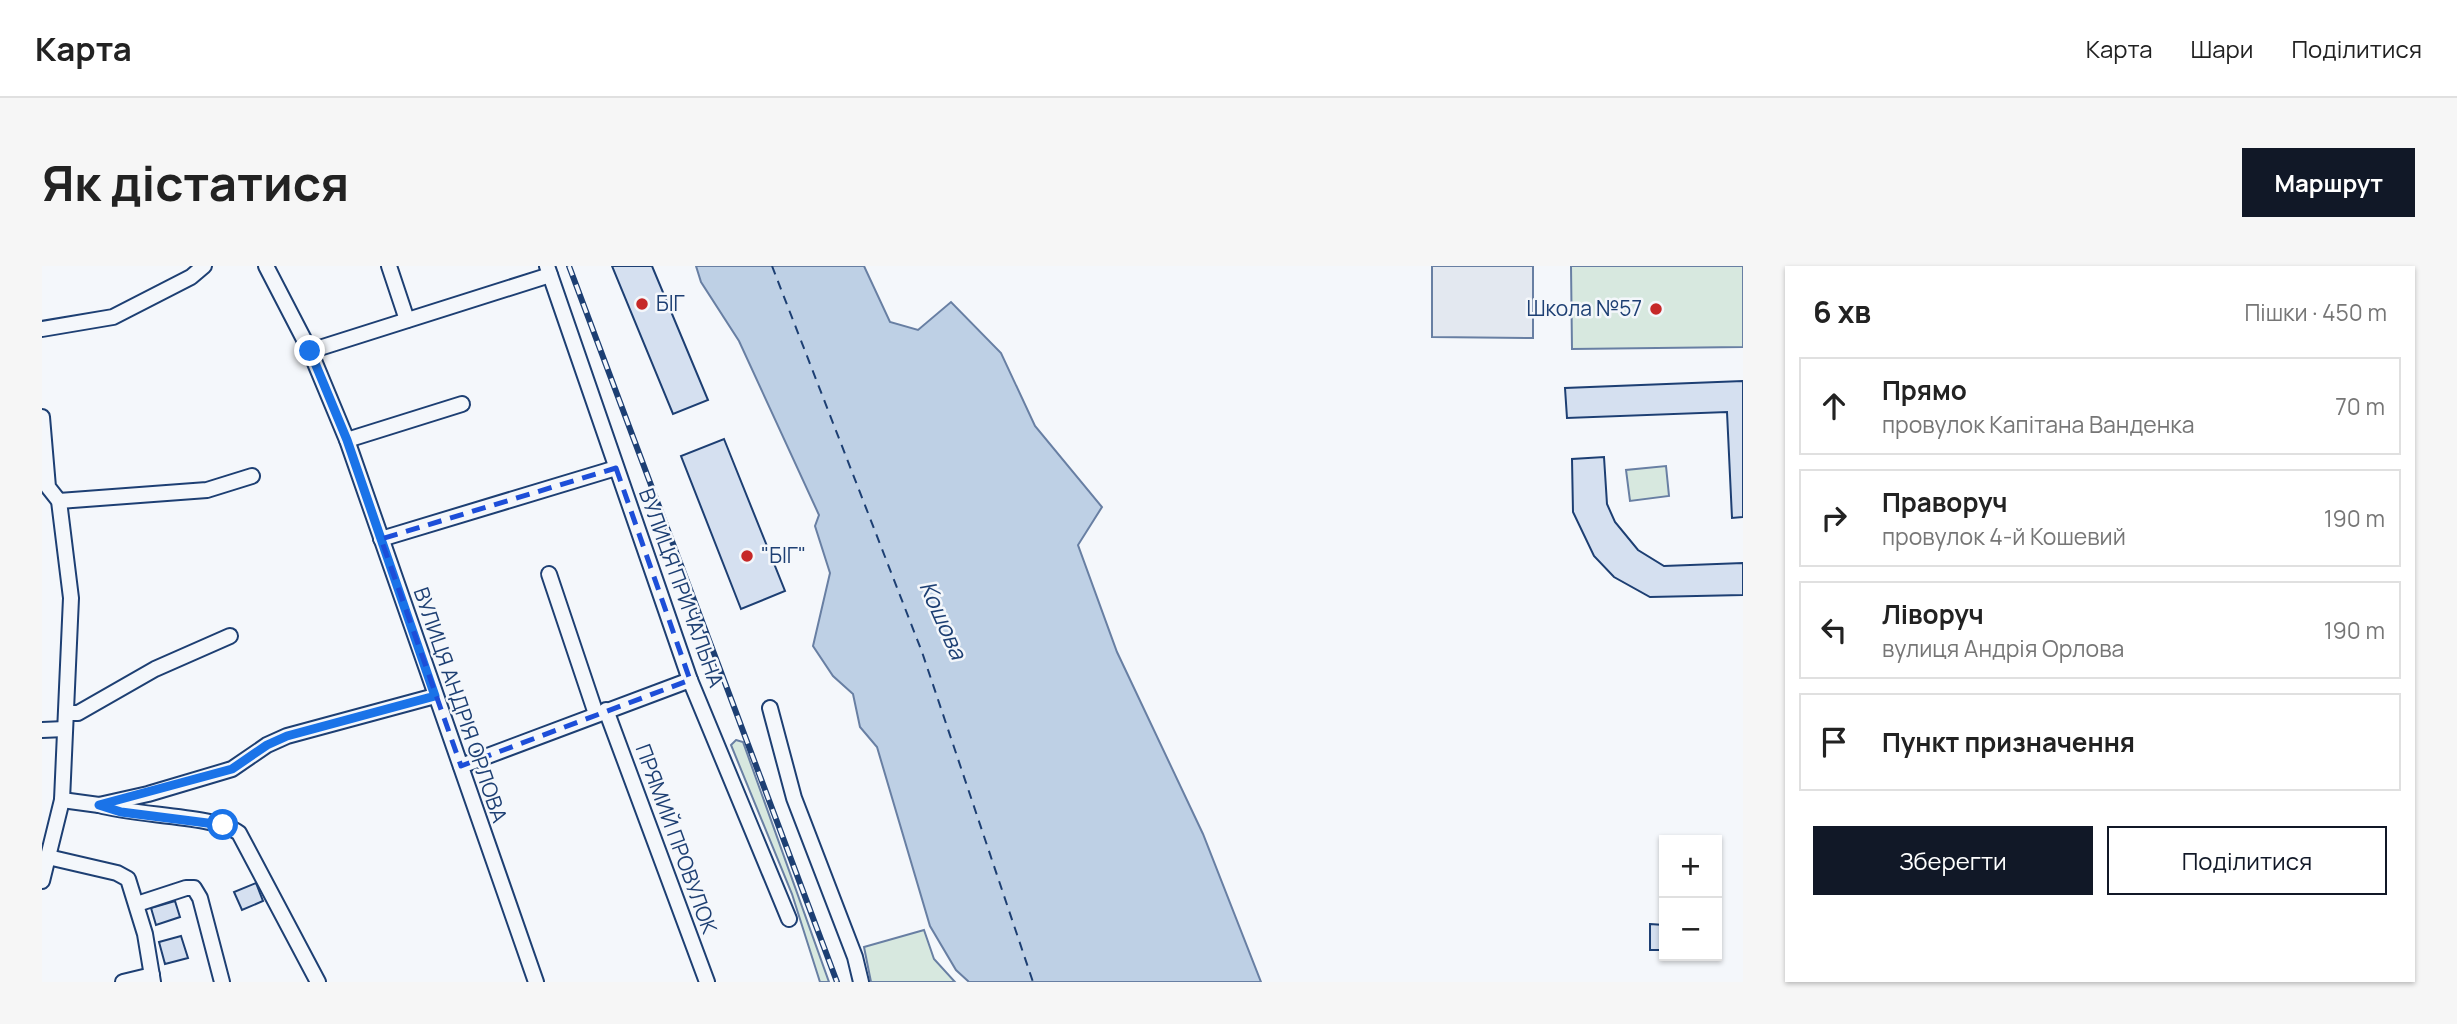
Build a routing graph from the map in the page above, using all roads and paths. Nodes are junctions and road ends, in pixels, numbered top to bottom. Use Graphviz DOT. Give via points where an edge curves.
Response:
graph roads {
  1 [pos="204,266"];
  2 [pos="266,266"];
  3 [pos="389,266"];
  4 [pos="548,271"];
  5 [pos="407,320"];
  6 [pos="42,328"];
  7 [pos="310,351"];
  8 [pos="462,404"];
  9 [pos="42,417"];
  10 [pos="347,440"];
  11 [pos="616,468"];
  12 [pos="252,476"];
  13 [pos="45,488"];
  14 [pos="59,501"];
  15 [pos="382,539"];
  16 [pos="549,574"];
  17 [pos="230,636"];
  18 [pos="690,680"];
  19 [pos="435,696"];
  20 [pos="770,708"];
  21 [pos="601,712"];
  22 [pos="66,713"];
  23 [pos="65,729"];
  24 [pos="42,730"];
  25 [pos="461,766"];
  26 [pos="62,800"];
  27 [pos="99,805"];
  28 [pos="48,857"];
  29 [pos="42,881"];
  30 [pos="137,904"];
  31 [pos="789,919"];
  32 [pos="152,978"];
  33 [pos="123,982"];
  34 [pos="222,982"];
  35 [pos="318,982"];
  36 [pos="536,982"];
  37 [pos="707,982"];
  38 [pos="861,982"];
  1 -- 6 [label="street" via="113,317"];
  2 -- 7 [label="street, ВУЛИЦЯ АНДРІЯ ОРЛОВА"];
  3 -- 5 [label="street"];
  4 -- 5 [label="street"];
  4 -- 11 [label="street, ВУЛИЦЯ ПРИЧАЛЬНА"];
  5 -- 7 [label="street"];
  7 -- 10 [label="street, ВУЛИЦЯ АНДРІЯ ОРЛОВА"];
  8 -- 10 [label="street"];
  9 -- 13 [label="street"];
  10 -- 15 [label="street, ВУЛИЦЯ АНДРІЯ ОРЛОВА"];
  11 -- 15 [label="street"];
  11 -- 18 [label="street, ВУЛИЦЯ ПРИЧАЛЬНА"];
  12 -- 14 [label="street" via="207,490"];
  13 -- 14 [label="street"];
  14 -- 22 [label="street" via="71,598"];
  15 -- 19 [label="street, ВУЛИЦЯ АНДРІЯ ОРЛОВА"];
  16 -- 21 [label="street, ПРЯМИЙ ПРОВУЛОК"];
  17 -- 22 [label="street" via="155,669 78,713"];
  18 -- 21 [label="street"];
  18 -- 31 [label="street, ВУЛИЦЯ ПРИЧАЛЬНА"];
  19 -- 25 [label="street, ВУЛИЦЯ АНДРІЯ ОРЛОВА"];
  19 -- 27 [label="street" via="287,736 232,769"];
  20 -- 38 [label="street" via="794,798"];
  21 -- 25 [label="street"];
  21 -- 37 [label="street, ПРЯМИЙ ПРОВУЛОК"];
  22 -- 23 [label="street"];
  23 -- 24 [label="street"];
  23 -- 26 [label="street"];
  25 -- 36 [label="street, ВУЛИЦЯ АНДРІЯ ОРЛОВА"];
  26 -- 27 [label="street"];
  26 -- 28 [label="street"];
  27 -- 35 [label="street" via="121,812 208,821 239,833"];
  28 -- 29 [label="street"];
  28 -- 30 [label="street" via="123,876"];
  30 -- 32 [label="street"];
  30 -- 34 [label="street" via="186,887 197,891"];
  32 -- 33 [label="street"];
}
